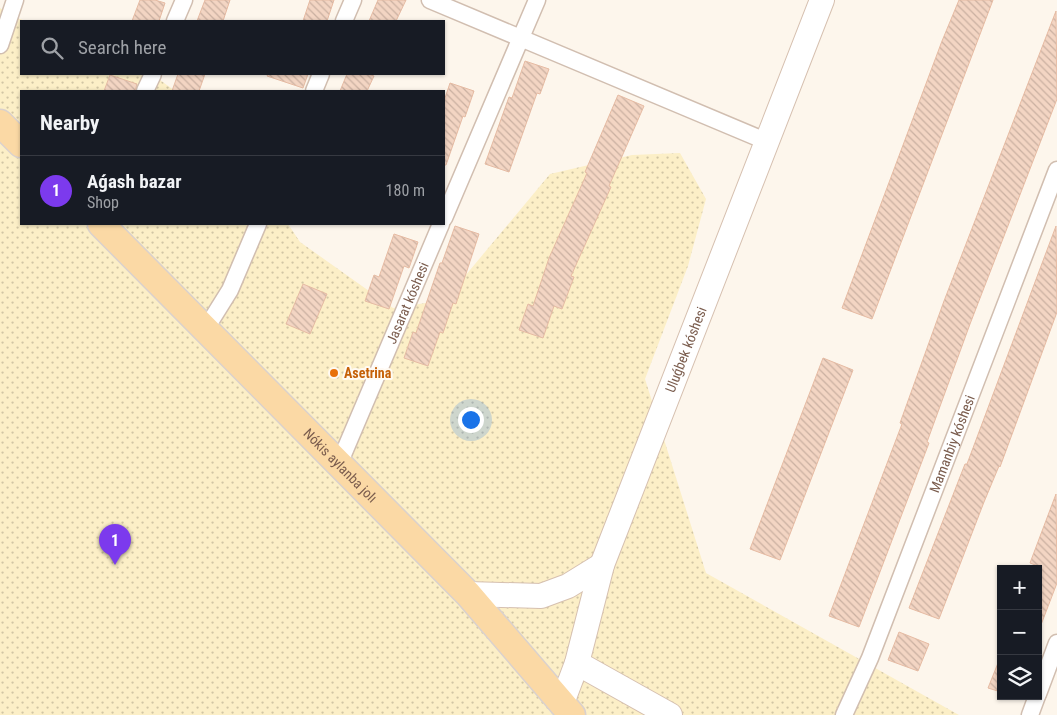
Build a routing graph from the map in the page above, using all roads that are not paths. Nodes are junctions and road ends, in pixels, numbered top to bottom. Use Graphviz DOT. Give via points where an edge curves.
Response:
graph roads {
  1 [pos="15,0"];
  2 [pos="184,0"];
  3 [pos="352,0"];
  4 [pos="430,0"];
  5 [pos="537,0"];
  6 [pos="822,0"];
  7 [pos="175,20"];
  8 [pos="344,20"];
  9 [pos="520,38"];
  10 [pos="0,45"];
  11 [pos="153,75"];
  12 [pos="322,75"];
  13 [pos="145,90"];
  14 [pos="314,90"];
  15 [pos="0,123"];
  16 [pos="768,142"];
  17 [pos="20,143"];
  18 [pos="1057,170"];
  19 [pos="445,216"];
  20 [pos="102,225"];
  21 [pos="258,225"];
  22 [pos="441,225"];
  23 [pos="206,330"];
  24 [pos="339,464"];
  25 [pos="602,565"];
  26 [pos="468,594"];
  27 [pos="1057,643"];
  28 [pos="577,663"];
  29 [pos="1042,684"];
  30 [pos="1036,700"];
  31 [pos="562,711"];
  32 [pos="670,715"];
  33 [pos="844,715"];
  34 [pos="1030,715"];
  1 -- 10 [label="street"];
  2 -- 7 [label="street"];
  3 -- 8 [label="street"];
  4 -- 9 [label="street"];
  5 -- 9 [label="street"];
  6 -- 16 [label="street, Uluǵbek kóshesi"];
  9 -- 16 [label="street"];
  9 -- 19 [label="street"];
  11 -- 13 [label="street"];
  12 -- 14 [label="street"];
  15 -- 17 [label="main road"];
  16 -- 25 [label="street, Uluǵbek kóshesi"];
  18 -- 33 [label="street, Mamanbiy kóshesi" via="870,658"];
  20 -- 23 [label="main road, Nókis aylanba jolı"];
  21 -- 23 [label="street" via="230,290"];
  22 -- 24 [label="street, Jasarat kóshesi"];
  23 -- 24 [label="main road, Nókis aylanba jolı"];
  24 -- 26 [label="main road, Nókis aylanba jolı"];
  25 -- 26 [label="street" via="568,586 541,596"];
  25 -- 28 [label="street, Uluǵbek kóshesi"];
  26 -- 31 [label="main road, Nókis aylanba jolı"];
  27 -- 29 [label="street"];
  28 -- 31 [label="street, Uluǵbek kóshesi"];
  28 -- 32 [label="street"];
  30 -- 34 [label="street"];
}
